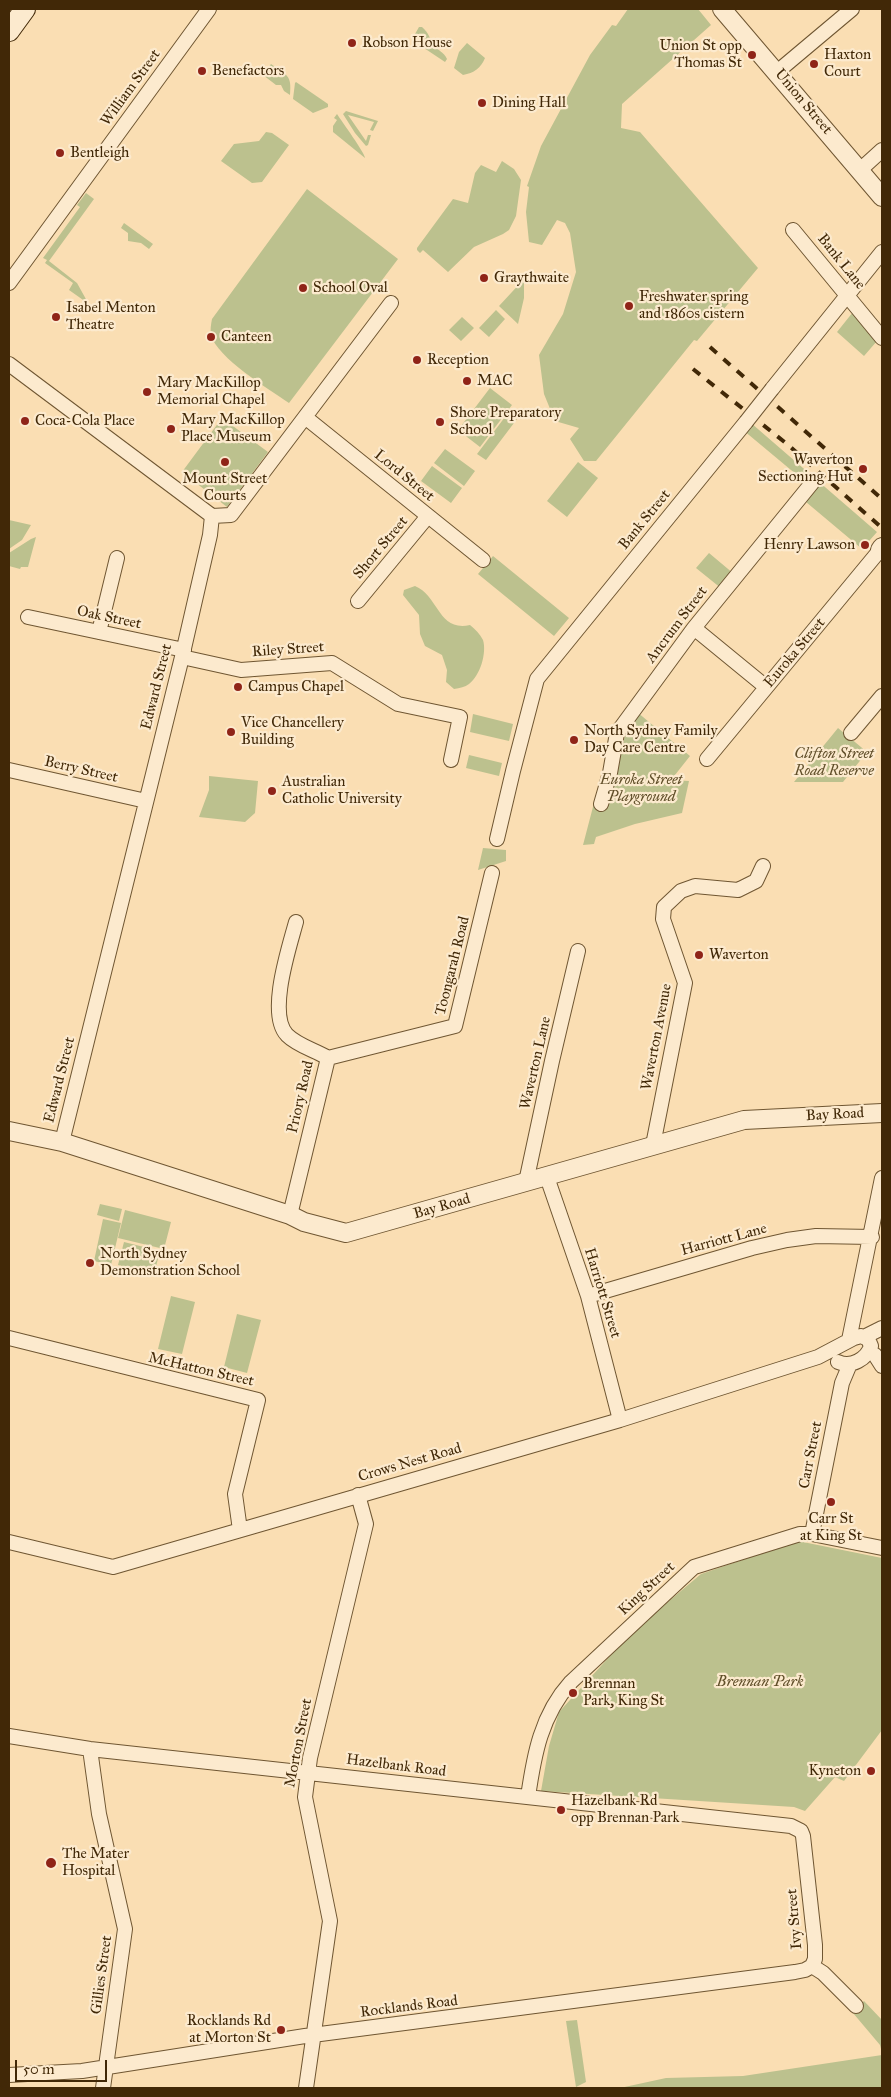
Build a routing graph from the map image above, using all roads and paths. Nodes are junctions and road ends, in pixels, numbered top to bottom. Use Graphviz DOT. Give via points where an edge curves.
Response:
graph roads {
  1 [pos="26,9"];
  2 [pos="210,9"];
  3 [pos="722,9"];
  4 [pos="852,9"];
  5 [pos="9,31"];
  6 [pos="777,72"];
  7 [pos="882,150"];
  8 [pos="860,170"];
  9 [pos="882,197"];
  10 [pos="793,230"];
  11 [pos="882,252"];
  12 [pos="9,283"];
  13 [pos="847,296"];
  14 [pos="391,303"];
  15 [pos="882,338"];
  16 [pos="9,364"];
  17 [pos="305,417"];
  18 [pos="812,483"];
  19 [pos="212,516"];
  20 [pos="428,516"];
  21 [pos="881,550"];
  22 [pos="117,558"];
  23 [pos="483,560"];
  24 [pos="358,601"];
  25 [pos="28,617"];
  26 [pos="694,628"];
  27 [pos="99,632"];
  28 [pos="183,654"];
  29 [pos="766,687"];
  30 [pos="882,696"];
  31 [pos="851,733"];
  32 [pos="707,758"];
  33 [pos="451,760"];
  34 [pos="9,770"];
  35 [pos="146,801"];
  36 [pos="601,804"];
  37 [pos="498,839"];
  38 [pos="764,866"];
  39 [pos="492,873"];
  40 [pos="296,922"];
  41 [pos="578,951"];
  42 [pos="328,1058"];
  43 [pos="882,1113"];
  44 [pos="9,1130"];
  45 [pos="62,1142"];
  46 [pos="653,1145"];
  47 [pos="547,1177"];
  48 [pos="882,1178"];
  49 [pos="526,1182"];
  50 [pos="290,1215"];
  51 [pos="872,1237"];
  52 [pos="588,1296"];
  53 [pos="882,1328"];
  54 [pos="882,1335"];
  55 [pos="9,1338"];
  56 [pos="857,1349"];
  57 [pos="882,1366"];
  58 [pos="620,1420"];
  59 [pos="358,1495"];
  60 [pos="240,1530"];
  61 [pos="812,1534"];
  62 [pos="9,1542"];
  63 [pos="882,1548"];
  64 [pos="9,1736"];
  65 [pos="90,1749"];
  66 [pos="308,1772"];
  67 [pos="528,1797"];
  68 [pos="780,1825"];
  69 [pos="812,1966"];
  70 [pos="856,2006"];
  71 [pos="314,2036"];
  72 [pos="106,2067"];
  73 [pos="9,2074"];
  74 [pos="103,2088"];
  75 [pos="306,2088"];
  1 -- 5 [label="main road"];
  2 -- 12 [label="street, William Street"];
  3 -- 6 [label="street, Union Street"];
  4 -- 6 [label="street"];
  6 -- 8 [label="street, Union Street"];
  7 -- 8 [label="street"];
  8 -- 9 [label="street, Union Street"];
  10 -- 13 [label="street, Bank Lane"];
  11 -- 13 [label="street, Bank Street"];
  13 -- 15 [label="street, Bank Lane"];
  13 -- 37 [label="street, Bank Street, bridge" via="537,679"];
  14 -- 17 [label="street"];
  16 -- 19 [label="street"];
  17 -- 19 [label="street" via="231,515"];
  17 -- 20 [label="street, Lord Street"];
  18 -- 26 [label="street, Ancrum Street"];
  19 -- 28 [label="street, Edward Street"];
  20 -- 23 [label="street, Lord Street"];
  20 -- 24 [label="street, Short Street"];
  21 -- 29 [label="street, Euroka Street"];
  22 -- 27 [label="street"];
  25 -- 27 [label="street, Oak Street"];
  26 -- 29 [label="street"];
  26 -- 36 [label="street, Ancrum Street" via="617,733"];
  27 -- 28 [label="street, Oak Street"];
  28 -- 33 [label="street, Riley Street" via="241,670 332,663 398,704 460,717"];
  28 -- 35 [label="street, Edward Street"];
  29 -- 32 [label="street, Euroka Street"];
  30 -- 31 [label="street"];
  34 -- 35 [label="street, Berry Street"];
  35 -- 45 [label="street, Edward Street"];
  38 -- 46 [label="street, Waverton Avenue" via="756,881 738,890 695,886 681,890 664,906 664,919 686,983"];
  39 -- 42 [label="street, Toongarah Road" via="455,1026"];
  40 -- 42 [label="street, Priory Road" via="278,999 278,1020 286,1035"];
  41 -- 49 [label="street, Waverton Lane"];
  42 -- 50 [label="street, Priory Road"];
  43 -- 46 [label="street, Bay Road" via="744,1120"];
  44 -- 45 [label="street, Bay Road"];
  45 -- 50 [label="street, Bay Road"];
  46 -- 47 [label="street, Bay Road"];
  47 -- 49 [label="street, Bay Road"];
  47 -- 52 [label="street, Harriott Street"];
  48 -- 51 [label="street"];
  49 -- 50 [label="street, Bay Road" via="346,1233"];
  51 -- 52 [label="street, Harriott Lane" via="816,1236 787,1240"];
  51 -- 56 [label="street" via="855,1314"];
  52 -- 58 [label="street, Harriott Street"];
  53 -- 56 [label="street, Crows Nest Road"];
  54 -- 56 [label="street"];
  55 -- 60 [label="street, McHatton Street" via="258,1400 235,1494"];
  56 -- 57 [label="street" via="875,1355"];
  56 -- 58 [label="street, Crows Nest Road" via="818,1357"];
  56 -- 61 [label="street, Carr Street" via="842,1384"];
  58 -- 59 [label="street, Crows Nest Road"];
  59 -- 60 [label="street, Crows Nest Road"];
  59 -- 66 [label="street, Morton Street" via="366,1524"];
  60 -- 62 [label="street, Crows Nest Road" via="113,1567"];
  61 -- 63 [label="street, King Street"];
  61 -- 67 [label="street, King Street" via="777,1540 694,1567 571,1682 555,1701 542,1730"];
  64 -- 65 [label="street, Hazelbank Road"];
  65 -- 66 [label="street, Hazelbank Road"];
  65 -- 72 [label="street, Gillies Street" via="99,1814 125,1929"];
  66 -- 67 [label="street, Hazelbank Road"];
  66 -- 71 [label="street, Morton Street" via="305,1797 330,1921"];
  67 -- 68 [label="street, Hazelbank Road"];
  68 -- 69 [label="street, Ivy Street" via="796,1827 803,1836 815,1945"];
  69 -- 70 [label="street, Ivy Street"];
  69 -- 71 [label="street, Rocklands Road" via="795,1972"];
  71 -- 72 [label="street, Rocklands Road"];
  71 -- 75 [label="street, Morton Street"];
  72 -- 73 [label="street, Rocklands Road"];
  72 -- 74 [label="street, Gillies Street"];
}
